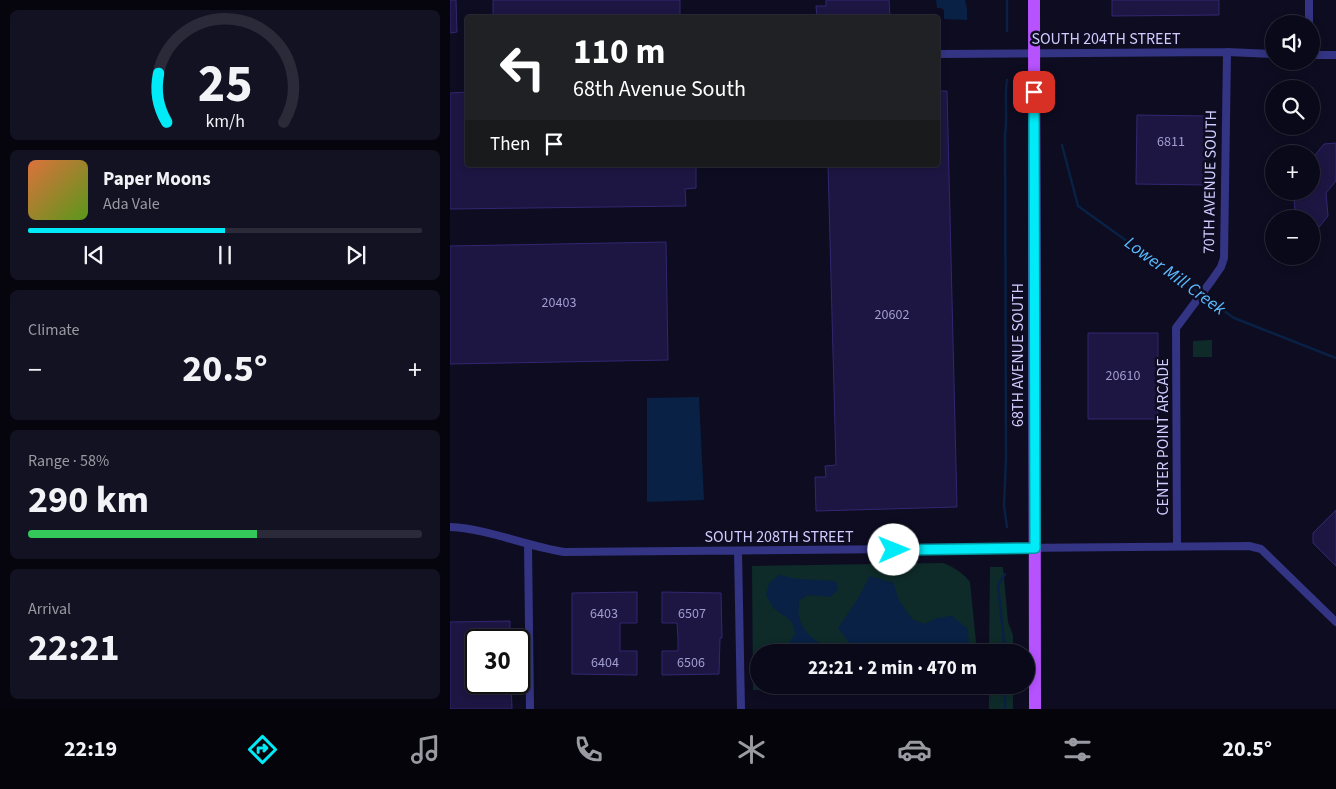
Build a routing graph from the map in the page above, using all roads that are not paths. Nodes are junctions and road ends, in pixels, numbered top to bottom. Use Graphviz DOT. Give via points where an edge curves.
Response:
graph roads {
  1 [pos="1034,0"];
  2 [pos="1309,0"];
  3 [pos="1309,15"];
  4 [pos="1034,52"];
  5 [pos="1227,52"];
  6 [pos="940,54"];
  7 [pos="1265,54"];
  8 [pos="1320,55"];
  9 [pos="1336,56"];
  10 [pos="1176,328"];
  11 [pos="450,527"];
  12 [pos="528,544"];
  13 [pos="1177,546"];
  14 [pos="1035,548"];
  15 [pos="738,551"];
  16 [pos="1336,622"];
  17 [pos="530,709"];
  18 [pos="741,709"];
  19 [pos="1035,709"];
  1 -- 4 [label="main road, 68TH AVENUE SOUTH"];
  2 -- 3 [label="street"];
  4 -- 5 [label="street, SOUTH 204TH STREET"];
  4 -- 6 [label="street, SOUTH 204TH STREET"];
  4 -- 14 [label="main road, 68TH AVENUE SOUTH"];
  5 -- 7 [label="street, SOUTH 204TH STREET"];
  5 -- 10 [label="street, 70TH AVENUE SOUTH" via="1224,258 1221,267"];
  8 -- 9 [label="street"];
  10 -- 13 [label="street, CENTER POINT ARCADE"];
  11 -- 12 [label="street, SOUTH 208TH STREET" via="482,530"];
  12 -- 15 [label="street, SOUTH 208TH STREET" via="564,552"];
  12 -- 17 [label="street"];
  13 -- 14 [label="street, SOUTH 208TH STREET"];
  13 -- 16 [label="street, SOUTH 208TH STREET" via="1249,546 1261,549"];
  14 -- 15 [label="street, SOUTH 208TH STREET"];
  14 -- 19 [label="main road, 68TH AVENUE SOUTH"];
  15 -- 18 [label="street"];
}
